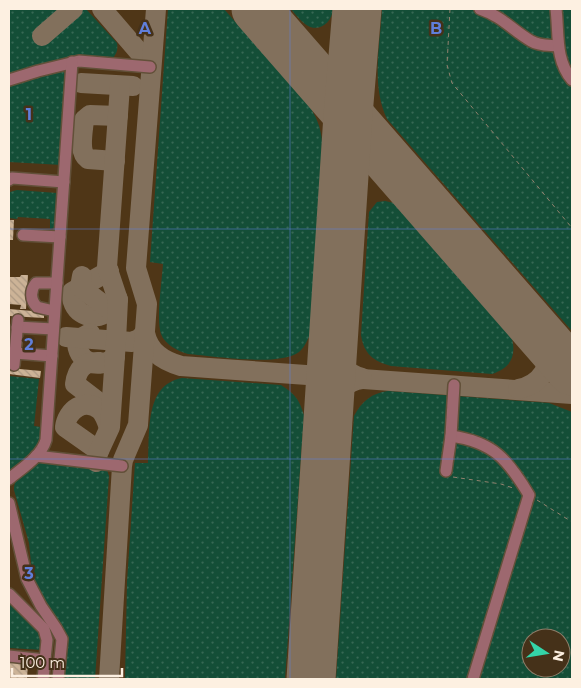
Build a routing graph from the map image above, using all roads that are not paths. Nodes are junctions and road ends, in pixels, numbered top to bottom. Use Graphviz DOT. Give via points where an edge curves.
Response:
graph roads {
  1 [pos="480,9"];
  2 [pos="556,9"];
  3 [pos="558,46"];
  4 [pos="72,62"];
  5 [pos="150,67"];
  6 [pos="9,80"];
  7 [pos="572,80"];
  8 [pos="9,180"];
  9 [pos="64,182"];
  10 [pos="23,235"];
  11 [pos="60,237"];
  12 [pos="56,283"];
  13 [pos="54,311"];
  14 [pos="53,329"];
  15 [pos="52,356"];
  16 [pos="454,385"];
  17 [pos="451,436"];
  18 [pos="36,456"];
  19 [pos="122,466"];
  20 [pos="446,471"];
  21 [pos="9,479"];
  22 [pos="9,503"];
  23 [pos="9,594"];
  24 [pos="9,656"];
  25 [pos="45,660"];
  26 [pos="43,679"];
  27 [pos="58,679"];
  28 [pos="473,679"];
  1 -- 3 [label="lane" via="498,16 530,41"];
  2 -- 3 [label="lane"];
  3 -- 7 [label="lane" via="565,71"];
  4 -- 5 [label="lane"];
  4 -- 6 [label="lane"];
  4 -- 9 [label="lane"];
  8 -- 9 [label="lane"];
  9 -- 11 [label="lane"];
  10 -- 11 [label="lane"];
  11 -- 12 [label="lane"];
  12 -- 13 [label="lane"];
  12 -- 13 [label="lane" via="36,283 32,290 33,303 37,307"];
  13 -- 14 [label="lane"];
  14 -- 15 [label="lane"];
  14 -- 15 [label="lane" via="17,323 14,359"];
  15 -- 18 [label="lane" via="46,440"];
  16 -- 17 [label="lane"];
  17 -- 20 [label="lane"];
  17 -- 28 [label="lane" via="469,438 492,449 505,460 529,495"];
  18 -- 19 [label="lane"];
  18 -- 21 [label="lane"];
  22 -- 27 [label="lane" via="27,579 62,639"];
  23 -- 25 [label="lane" via="44,629 47,640"];
  24 -- 25 [label="lane"];
  25 -- 26 [label="lane"];
}
